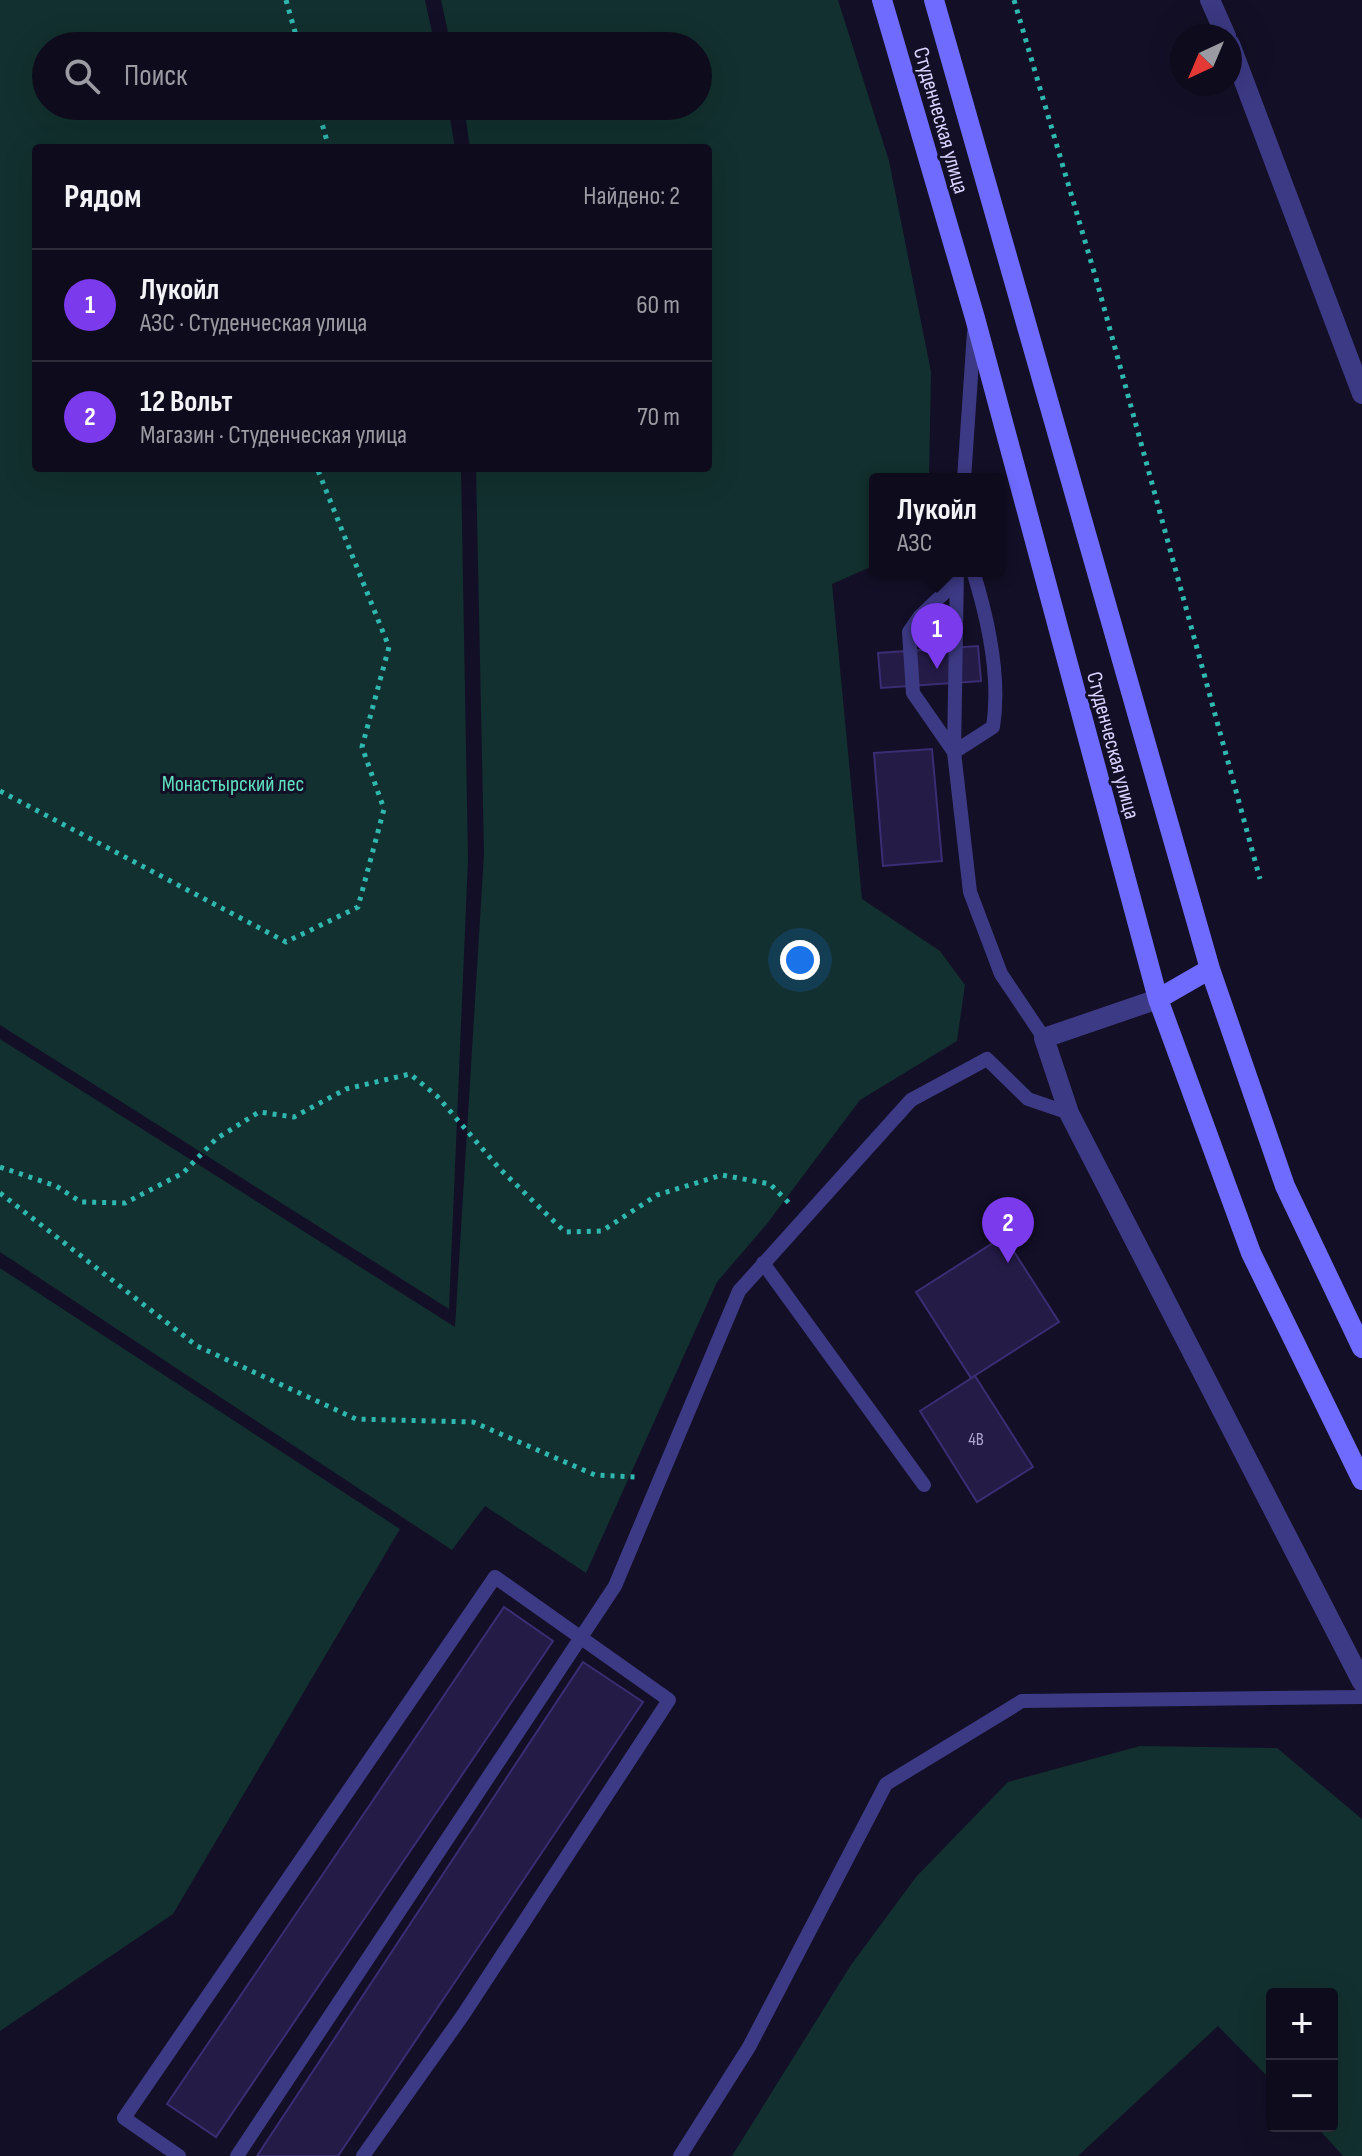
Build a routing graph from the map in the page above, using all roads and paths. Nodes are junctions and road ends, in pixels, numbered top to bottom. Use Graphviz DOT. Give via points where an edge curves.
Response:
graph roads {
  1 [pos="286,0"];
  2 [pos="882,0"];
  3 [pos="934,0"];
  4 [pos="1014,0"];
  5 [pos="1210,0"];
  6 [pos="1221,24"];
  7 [pos="295,32"];
  8 [pos="1242,76"];
  9 [pos="321,120"];
  10 [pos="328,144"];
  11 [pos="975,318"];
  12 [pos="1362,394"];
  13 [pos="319,472"];
  14 [pos="964,473"];
  15 [pos="956,577"];
  16 [pos="975,577"];
  17 [pos="954,752"];
  18 [pos="0,791"];
  19 [pos="1260,879"];
  20 [pos="1210,969"];
  21 [pos="1158,999"];
  22 [pos="1044,1038"];
  23 [pos="1069,1113"];
  24 [pos="0,1167"];
  25 [pos="0,1193"];
  26 [pos="797,1224"];
  27 [pos="763,1263"];
  28 [pos="1362,1348"];
  29 [pos="661,1478"];
  30 [pos="1362,1480"];
  31 [pos="924,1485"];
  32 [pos="581,1638"];
  33 [pos="1362,1682"];
  34 [pos="1362,1697"];
  35 [pos="179,2156"];
  36 [pos="237,2156"];
  37 [pos="363,2156"];
  38 [pos="680,2156"];
  1 -- 7 [label="path"];
  2 -- 11 [label="main road, Студенческая улица"];
  3 -- 20 [label="main road, Студенческая улица"];
  4 -- 19 [label="path"];
  5 -- 6 [label="street"];
  8 -- 12 [label="street"];
  9 -- 10 [label="path"];
  11 -- 14 [label="lane"];
  11 -- 21 [label="main road, Студенческая улица"];
  13 -- 18 [label="path" via="389,647 362,747 384,809 358,907 286,942"];
  15 -- 17 [label="lane"];
  15 -- 17 [label="lane" via="909,632 913,693"];
  16 -- 17 [label="lane" via="988,619 996,709 993,727"];
  17 -- 22 [label="lane" via="970,892 1001,974"];
  20 -- 21 [label="main road"];
  20 -- 28 [label="main road, Студенческая улица" via="1285,1186"];
  21 -- 22 [label="street"];
  21 -- 30 [label="main road, Студенческая улица" via="1251,1253"];
  22 -- 23 [label="street"];
  23 -- 26 [label="lane" via="1028,1099 987,1059 911,1100"];
  23 -- 33 [label="street"];
  24 -- 26 [label="path" via="56,1186 81,1202 125,1203 183,1173 216,1139 259,1112 294,1117 346,1089 410,1074 565,1232 602,1231 657,1195 722,1175 770,1184 797,1211"];
  25 -- 29 [label="path" via="197,1346 356,1419 473,1422 595,1475"];
  26 -- 27 [label="lane"];
  27 -- 29 [label="lane" via="739,1291"];
  27 -- 31 [label="lane"];
  29 -- 32 [label="lane" via="615,1586"];
  32 -- 35 [label="lane" via="495,1577 124,2118"];
  32 -- 36 [label="lane"];
  32 -- 37 [label="lane" via="669,1700 463,2015"];
  34 -- 38 [label="lane" via="1022,1701 886,1784 749,2047"];
}
